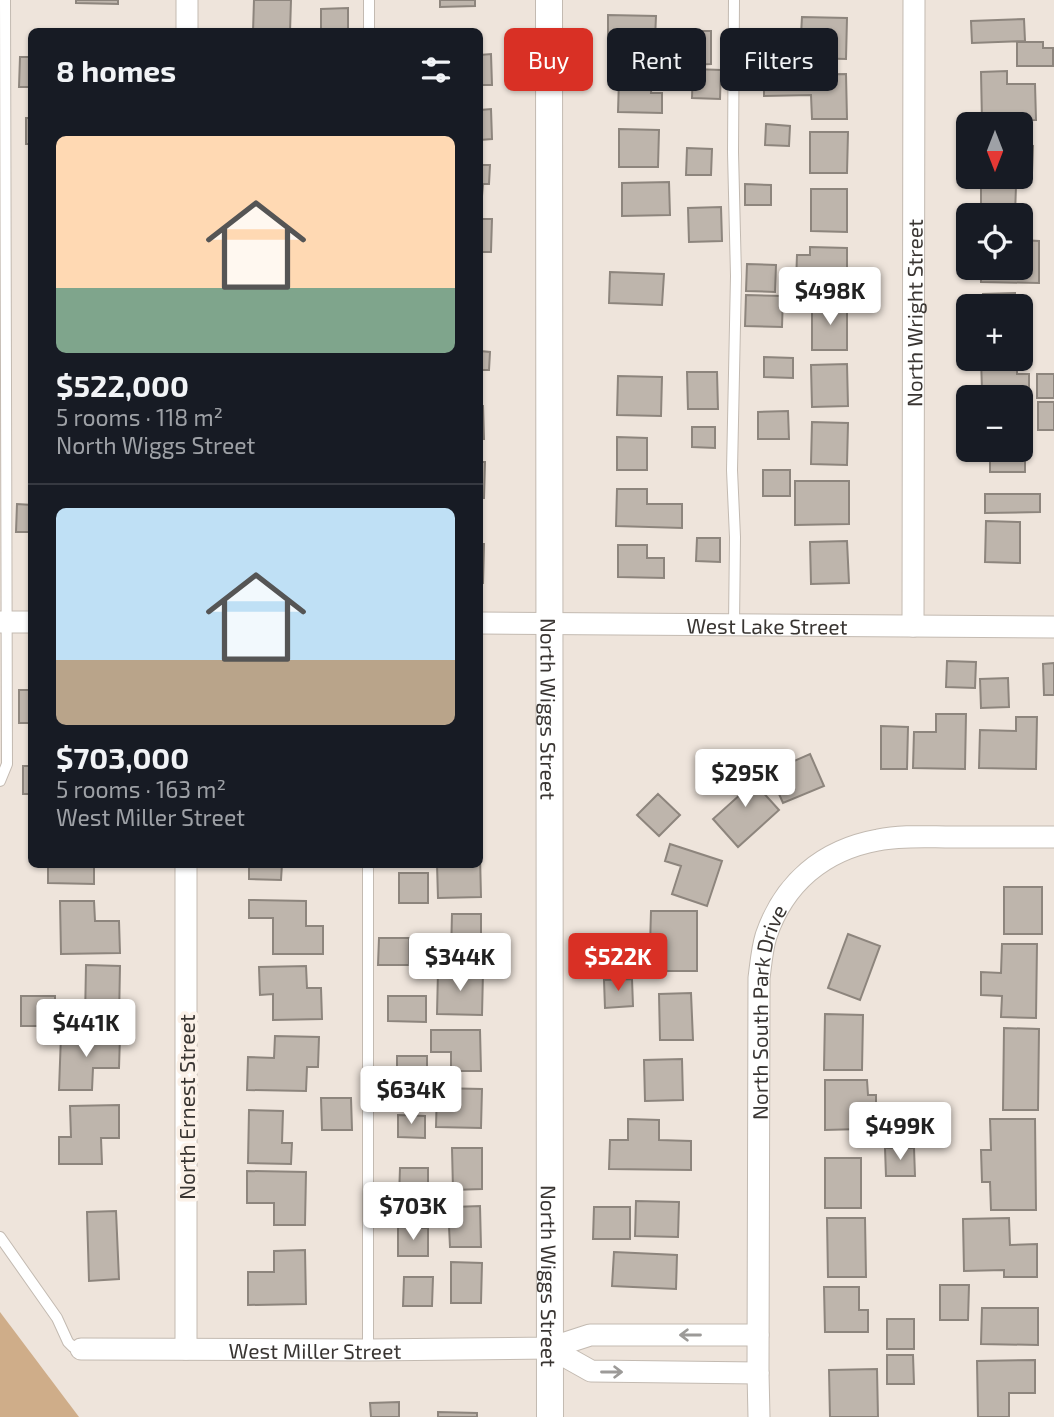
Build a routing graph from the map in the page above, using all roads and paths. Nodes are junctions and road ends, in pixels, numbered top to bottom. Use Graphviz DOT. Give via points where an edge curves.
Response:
graph roads {
  1 [pos="5,0"];
  2 [pos="187,0"];
  3 [pos="369,0"];
  4 [pos="549,0"];
  5 [pos="734,0"];
  6 [pos="914,0"];
  7 [pos="187,28"];
  8 [pos="369,28"];
  9 [pos="3,622"];
  10 [pos="28,622"];
  11 [pos="483,623"];
  12 [pos="549,624"];
  13 [pos="734,625"];
  14 [pos="913,626"];
  15 [pos="1054,627"];
  16 [pos="0,781"];
  17 [pos="1054,837"];
  18 [pos="186,868"];
  19 [pos="368,868"];
  20 [pos="0,1237"];
  21 [pos="758,1335"];
  22 [pos="550,1348"];
  23 [pos="81,1349"];
  24 [pos="186,1349"];
  25 [pos="368,1350"];
  26 [pos="758,1373"];
  27 [pos="550,1417"];
  28 [pos="760,1417"];
  1 -- 9 [label="lane"];
  2 -- 7 [label="street"];
  3 -- 8 [label="lane"];
  4 -- 12 [label="street, North Wiggs Street"];
  5 -- 13 [label="lane"];
  6 -- 14 [label="street, North Wright Street"];
  9 -- 10 [label="street"];
  9 -- 16 [label="lane" via="7,764"];
  11 -- 12 [label="street, West Lake Street"];
  12 -- 13 [label="street, West Lake Street"];
  12 -- 22 [label="street, North Wiggs Street"];
  13 -- 14 [label="street, West Lake Street"];
  14 -- 15 [label="street, West Lake Street"];
  17 -- 21 [label="street, North South Park Drive" via="897,837 861,844 815,865 779,907 766,937 759,978"];
  18 -- 24 [label="street, North Ernest Street"];
  19 -- 25 [label="lane"];
  20 -- 23 [label="lane" via="57,1318 68,1342"];
  21 -- 22 [label="street, West Miller Street, one-way" via="590,1335"];
  21 -- 26 [label="street, North South Park Drive"];
  22 -- 25 [label="street, West Miller Street"];
  22 -- 26 [label="street, West Miller Street, one-way" via="591,1371"];
  22 -- 27 [label="street, North Wiggs Street"];
  23 -- 24 [label="street, West Miller Street"];
  24 -- 25 [label="street, West Miller Street"];
  26 -- 28 [label="street, North South Park Drive"];
}
